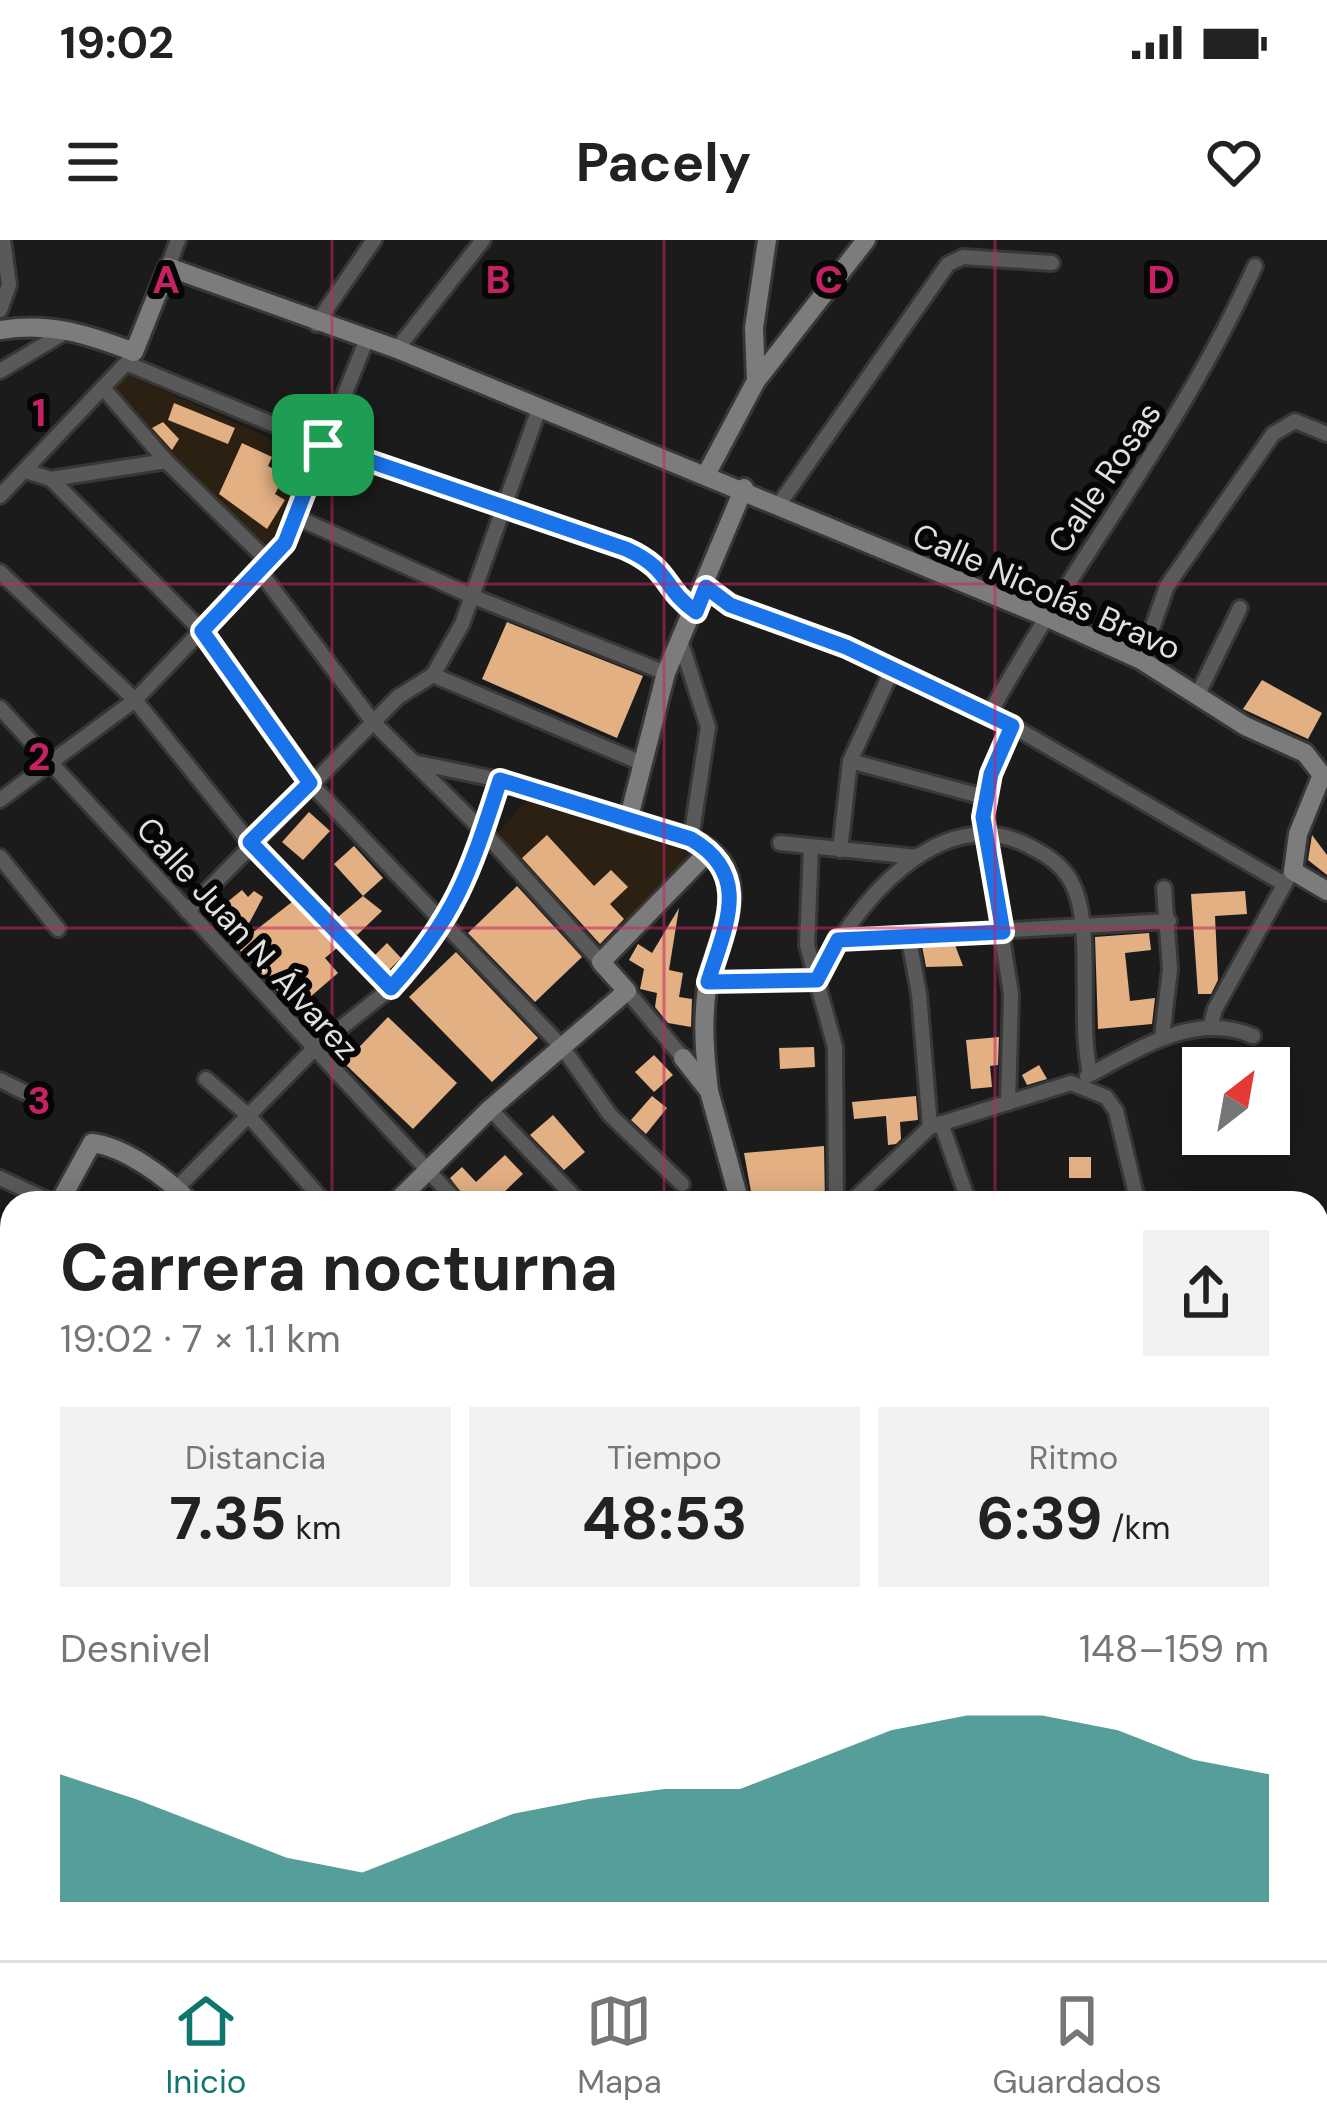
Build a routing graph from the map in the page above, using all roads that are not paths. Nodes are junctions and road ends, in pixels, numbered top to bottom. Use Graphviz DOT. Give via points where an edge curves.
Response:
graph roads {
  1 [pos="3,240"];
  2 [pos="178,240"];
  3 [pos="374,240"];
  4 [pos="483,240"];
  5 [pos="767,240"];
  6 [pos="866,240"];
  7 [pos="1052,263"];
  8 [pos="1255,266"];
  9 [pos="168,267"];
  10 [pos="0,310"];
  11 [pos="316,324"];
  12 [pos="71,329"];
  13 [pos="0,330"];
  14 [pos="366,341"];
  15 [pos="398,349"];
  16 [pos="131,358"];
  17 [pos="0,371"];
  18 [pos="756,381"];
  19 [pos="104,389"];
  20 [pos="539,409"];
  21 [pos="1327,434"];
  22 [pos="323,445"];
  23 [pos="166,461"];
  24 [pos="26,471"];
  25 [pos="706,473"];
  26 [pos="50,479"];
  27 [pos="744,488"];
  28 [pos="0,496"];
  29 [pos="780,503"];
  30 [pos="503,506"];
  31 [pos="298,518"];
  32 [pos="265,568"];
  33 [pos="0,572"];
  34 [pos="706,587"];
  35 [pos="474,597"];
  36 [pos="1240,608"];
  37 [pos="696,612"];
  38 [pos="1044,616"];
  39 [pos="202,631"];
  40 [pos="681,643"];
  41 [pos="1141,660"];
  42 [pos="892,668"];
  43 [pos="667,673"];
  44 [pos="433,675"];
  45 [pos="1198,694"];
  46 [pos="135,700"];
  47 [pos="0,708"];
  48 [pos="990,713"];
  49 [pos="373,722"];
  50 [pos="1012,726"];
  51 [pos="850,761"];
  52 [pos="412,762"];
  53 [pos="639,762"];
  54 [pos="50,763"];
  55 [pos="500,780"];
  56 [pos="310,783"];
  57 [pos="984,797"];
  58 [pos="0,800"];
  59 [pos="628,821"];
  60 [pos="483,831"];
  61 [pos="987,835"];
  62 [pos="691,839"];
  63 [pos="250,842"];
  64 [pos="780,844"];
  65 [pos="811,847"];
  66 [pos="710,850"];
  67 [pos="840,850"];
  68 [pos="0,857"];
  69 [pos="916,857"];
  70 [pos="1289,878"];
  71 [pos="1164,889"];
  72 [pos="1327,892"];
  73 [pos="188,910"];
  74 [pos="1168,921"];
  75 [pos="445,924"];
  76 [pos="1081,924"];
  77 [pos="58,929"];
  78 [pos="1003,932"];
  79 [pos="908,934"];
  80 [pos="838,940"];
  81 [pos="602,962"];
  82 [pos="817,980"];
  83 [pos="708,982"];
  84 [pos="391,988"];
  85 [pos="627,991"];
  86 [pos="1210,1028"];
  87 [pos="1253,1036"];
  88 [pos="1162,1037"];
  89 [pos="563,1048"];
  90 [pos="313,1050"];
  91 [pos="682,1058"];
  92 [pos="1090,1074"];
  93 [pos="206,1079"];
  94 [pos="0,1080"];
  95 [pos="1071,1083"];
  96 [pos="710,1091"];
  97 [pos="24,1092"];
  98 [pos="1008,1103"];
  99 [pos="490,1109"];
  100 [pos="249,1116"];
  101 [pos="935,1125"];
  102 [pos="426,1171"];
  103 [pos="0,1178"];
  104 [pos="682,1184"];
  105 [pos="29,1191"];
  106 [pos="63,1191"];
  107 [pos="177,1191"];
  108 [pos="188,1191"];
  109 [pos="315,1191"];
  110 [pos="407,1191"];
  111 [pos="446,1191"];
  112 [pos="569,1191"];
  113 [pos="737,1191"];
  114 [pos="836,1191"];
  115 [pos="863,1191"];
  116 [pos="964,1191"];
  117 [pos="1135,1191"];
  1 -- 10 [label="street" via="9,285"];
  2 -- 9 [label="street"];
  3 -- 11 [label="street"];
  4 -- 15 [label="street"];
  5 -- 18 [label="street" via="754,328"];
  6 -- 18 [label="street"];
  7 -- 29 [label="street" via="963,257 948,264"];
  8 -- 38 [label="street, Calle Rosas" via="1205,371"];
  9 -- 11 [label="street, Calle Nicolás Bravo"];
  9 -- 16 [label="street"];
  11 -- 14 [label="street, Calle Nicolás Bravo"];
  12 -- 13 [label="street"];
  12 -- 16 [label="street"];
  12 -- 17 [label="street"];
  14 -- 15 [label="street, Calle Nicolás Bravo"];
  14 -- 22 [label="street"];
  15 -- 20 [label="street, Calle Nicolás Bravo"];
  16 -- 19 [label="street"];
  16 -- 22 [label="street"];
  18 -- 25 [label="street"];
  19 -- 23 [label="street"];
  19 -- 24 [label="street"];
  20 -- 25 [label="street, Calle Nicolás Bravo"];
  20 -- 30 [label="street"];
  21 -- 41 [label="street" via="1295,421 1273,434 1167,586"];
  22 -- 30 [label="street"];
  22 -- 31 [label="street"];
  23 -- 26 [label="street"];
  23 -- 32 [label="street"];
  24 -- 26 [label="street"];
  24 -- 28 [label="street"];
  25 -- 27 [label="street, Calle Nicolás Bravo"];
  26 -- 39 [label="street"];
  27 -- 29 [label="street, Calle Nicolás Bravo"];
  27 -- 34 [label="street"];
  29 -- 38 [label="street, Calle Nicolás Bravo"];
  30 -- 35 [label="street"];
  30 -- 37 [label="street" via="650,560"];
  31 -- 32 [label="street"];
  31 -- 35 [label="street"];
  32 -- 39 [label="street"];
  32 -- 49 [label="street"];
  33 -- 46 [label="street"];
  34 -- 37 [label="street"];
  34 -- 42 [label="street" via="756,617"];
  35 -- 43 [label="street"];
  35 -- 44 [label="street"];
  36 -- 45 [label="street"];
  37 -- 40 [label="street"];
  38 -- 41 [label="street, Calle Nicolás Bravo"];
  38 -- 48 [label="street, Calle Rosas"];
  39 -- 46 [label="street"];
  39 -- 56 [label="street"];
  40 -- 43 [label="street"];
  40 -- 62 [label="street" via="709,727"];
  41 -- 45 [label="street, Calle Nicolás Bravo"];
  42 -- 48 [label="street"];
  42 -- 51 [label="street"];
  43 -- 53 [label="street"];
  44 -- 49 [label="street"];
  44 -- 53 [label="street"];
  45 -- 70 [label="street, Calle Nicolás Bravo" via="1320,769"];
  46 -- 54 [label="street"];
  46 -- 63 [label="street"];
  47 -- 54 [label="street, Calle Juan N. Álvarez"];
  48 -- 50 [label="street"];
  49 -- 52 [label="street"];
  49 -- 56 [label="street"];
  50 -- 57 [label="street"];
  50 -- 70 [label="street"];
  51 -- 57 [label="street"];
  51 -- 67 [label="street"];
  52 -- 55 [label="street"];
  52 -- 60 [label="street"];
  53 -- 59 [label="street"];
  54 -- 58 [label="street"];
  54 -- 73 [label="street, Calle Juan N. Álvarez"];
  55 -- 59 [label="street"];
  55 -- 60 [label="street"];
  56 -- 63 [label="street"];
  56 -- 75 [label="street"];
  57 -- 61 [label="street"];
  59 -- 62 [label="street"];
  60 -- 75 [label="street"];
  60 -- 81 [label="street"];
  61 -- 69 [label="street"];
  61 -- 76 [label="street" via="1021,842 1062,868 1076,890"];
  61 -- 78 [label="street"];
  62 -- 66 [label="street"];
  63 -- 73 [label="street"];
  63 -- 84 [label="street"];
  64 -- 65 [label="street"];
  65 -- 67 [label="street"];
  65 -- 82 [label="street" via="807,945"];
  66 -- 81 [label="street"];
  66 -- 83 [label="street" via="728,876 729,907"];
  67 -- 69 [label="street"];
  68 -- 77 [label="street"];
  69 -- 80 [label="street"];
  70 -- 72 [label="street"];
  70 -- 86 [label="street, Calle Nicolás Bravo"];
  71 -- 74 [label="street"];
  73 -- 90 [label="street, Calle Juan N. Álvarez"];
  74 -- 76 [label="street"];
  74 -- 88 [label="street"];
  75 -- 84 [label="street"];
  75 -- 89 [label="street"];
  76 -- 78 [label="street"];
  76 -- 92 [label="street"];
  78 -- 79 [label="street"];
  78 -- 98 [label="street"];
  79 -- 80 [label="street"];
  79 -- 101 [label="street"];
  80 -- 82 [label="street"];
  81 -- 85 [label="street"];
  82 -- 83 [label="street"];
  82 -- 114 [label="street" via="835,1048"];
  83 -- 96 [label="street"];
  84 -- 90 [label="street"];
  85 -- 89 [label="street"];
  85 -- 91 [label="street"];
  86 -- 87 [label="street"];
  86 -- 88 [label="street"];
  88 -- 92 [label="street"];
  89 -- 99 [label="street"];
  89 -- 104 [label="street" via="610,1115"];
  90 -- 100 [label="street"];
  90 -- 102 [label="street, Calle Juan N. Álvarez"];
  91 -- 96 [label="street"];
  92 -- 95 [label="street"];
  93 -- 100 [label="street"];
  94 -- 97 [label="street"];
  95 -- 98 [label="street"];
  95 -- 117 [label="street" via="1106,1097 1116,1111"];
  96 -- 113 [label="street"];
  98 -- 101 [label="street"];
  99 -- 102 [label="street"];
  99 -- 112 [label="street"];
  100 -- 108 [label="street"];
  100 -- 109 [label="street"];
  101 -- 115 [label="street"];
  101 -- 116 [label="street"];
  102 -- 110 [label="street"];
  102 -- 111 [label="street, Calle Juan N. Álvarez"];
  103 -- 105 [label="street"];
  106 -- 107 [label="street" via="92,1143 108,1145"];
}
